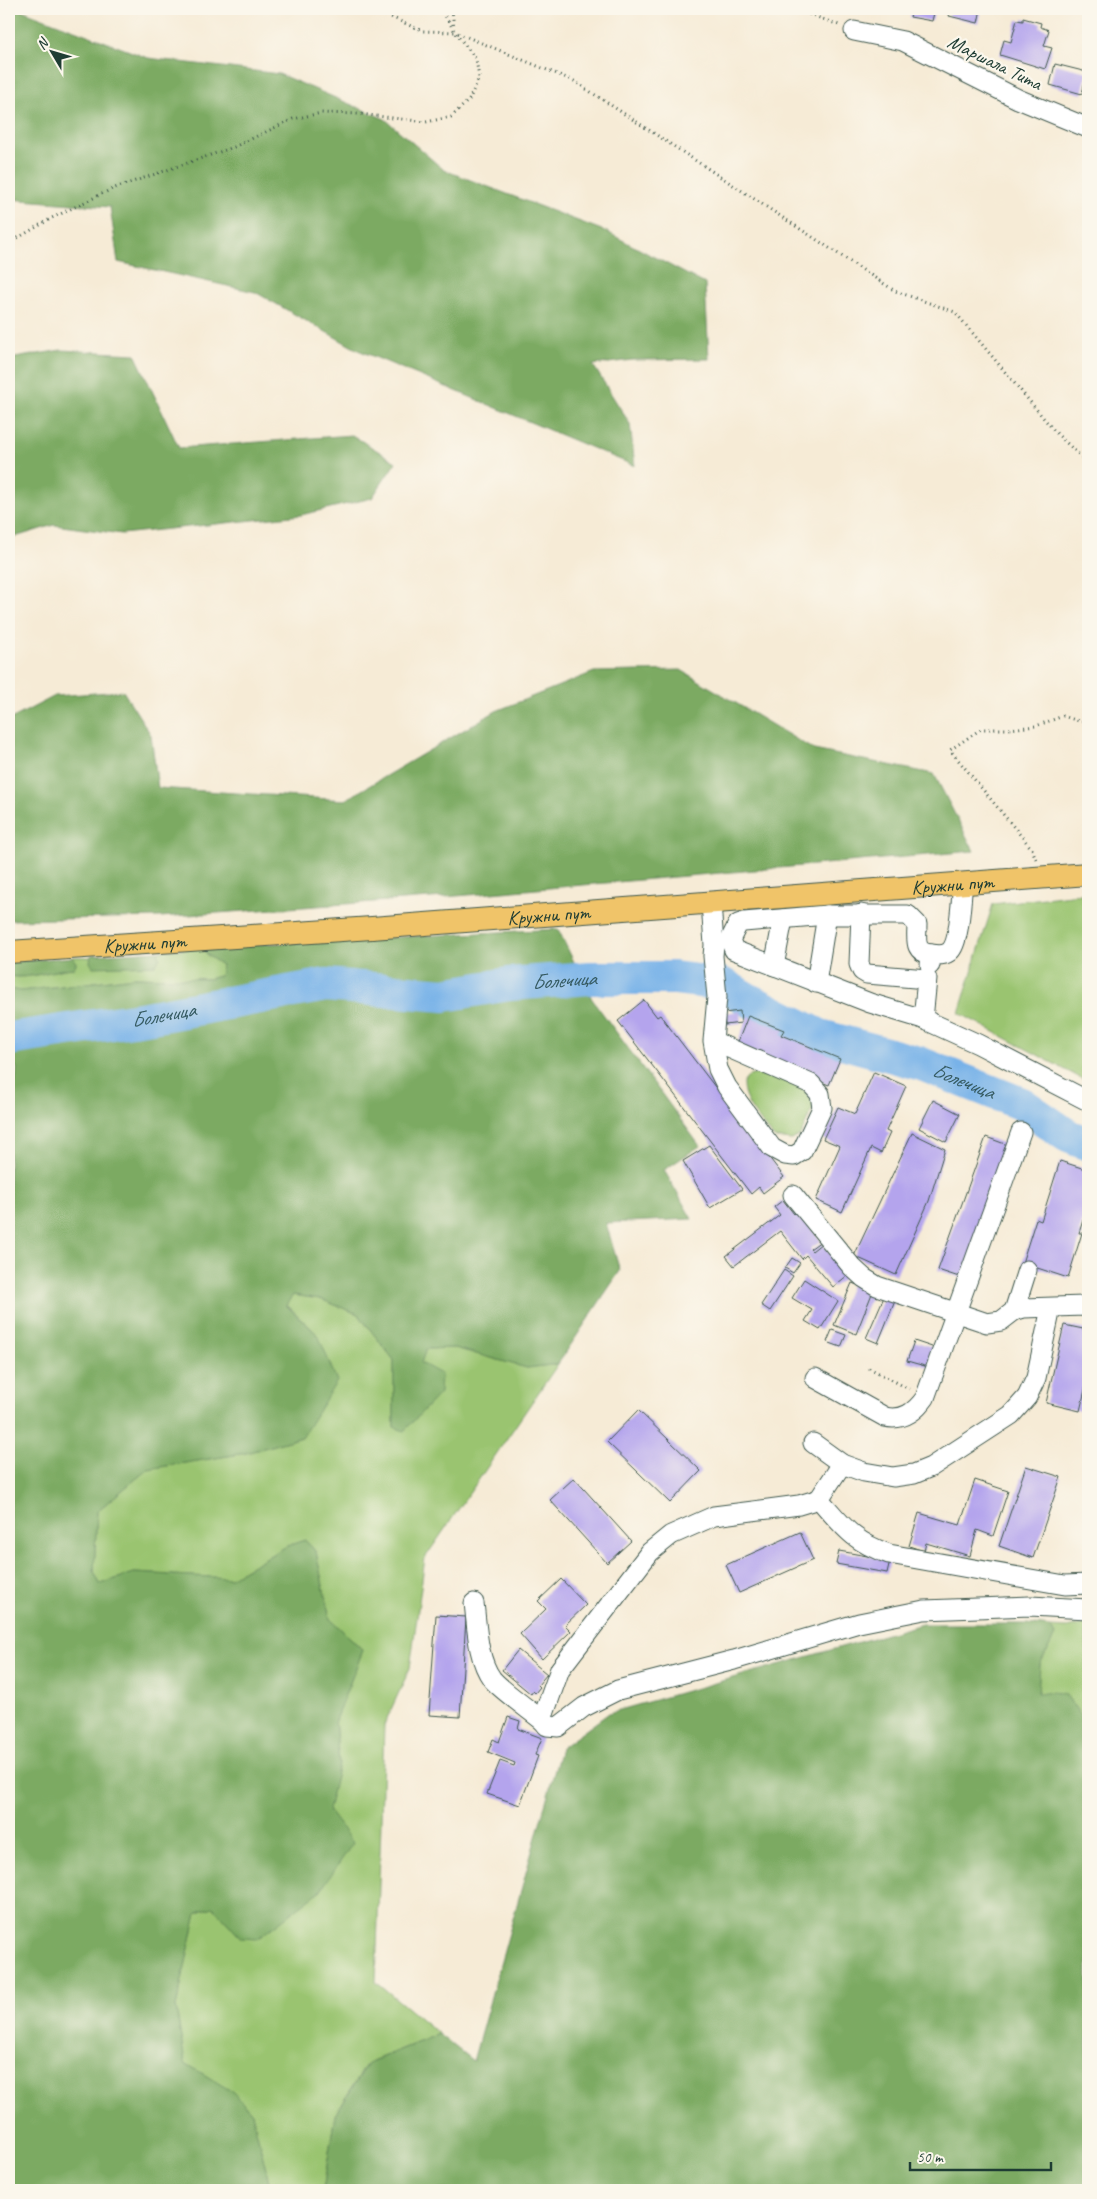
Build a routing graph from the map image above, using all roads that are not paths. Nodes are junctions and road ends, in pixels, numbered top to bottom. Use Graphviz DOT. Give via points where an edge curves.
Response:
graph roads {
  1 [pos="854,31"];
  2 [pos="1088,128"];
  3 [pos="1088,874"];
  4 [pos="963,883"];
  5 [pos="711,902"];
  6 [pos="861,914"];
  7 [pos="827,915"];
  8 [pos="783,920"];
  9 [pos="9,952"];
  10 [pos="931,954"];
  11 [pos="774,966"];
  12 [pos="927,979"];
  13 [pos="816,983"];
  14 [pos="923,1019"];
  15 [pos="714,1040"];
  16 [pos="1088,1102"];
  17 [pos="1021,1132"];
  18 [pos="793,1195"];
  19 [pos="1027,1270"];
  20 [pos="1051,1308"];
  21 [pos="1088,1308"];
  22 [pos="1014,1311"];
  23 [pos="956,1313"];
  24 [pos="815,1378"];
  25 [pos="813,1443"];
  26 [pos="842,1464"];
  27 [pos="819,1498"];
  28 [pos="1088,1584"];
  29 [pos="474,1603"];
  30 [pos="1088,1609"];
  31 [pos="543,1721"];
  1 -- 2 [label="street, Маршала Тита" via="902,41 1018,100"];
  3 -- 4 [label="main road, Кружни пут"];
  4 -- 5 [label="main road, Кружни пут"];
  4 -- 10 [label="street" via="956,942 945,955"];
  5 -- 9 [label="main road, Кружни пут"];
  5 -- 15 [label="street" via="717,997"];
  6 -- 7 [label="street"];
  6 -- 10 [label="street" via="908,915 917,924 919,950 923,954"];
  6 -- 12 [label="street" via="859,964 862,971"];
  7 -- 8 [label="street"];
  7 -- 13 [label="street"];
  8 -- 11 [label="street"];
  8 -- 11 [label="street" via="738,924 730,940 734,950"];
  10 -- 12 [label="street"];
  11 -- 13 [label="street"];
  12 -- 14 [label="street"];
  13 -- 14 [label="street"];
  14 -- 16 [label="street"];
  15 -- 15 [label="street" via="718,1069 726,1087 772,1148 794,1156 802,1151 822,1108 820,1094 811,1084"];
  17 -- 23 [label="street"];
  18 -- 23 [label="street" via="864,1278 877,1286"];
  19 -- 22 [label="street"];
  20 -- 21 [label="street"];
  20 -- 22 [label="street"];
  20 -- 26 [label="street" via="1036,1378 1011,1415 931,1467 914,1474 893,1477"];
  22 -- 23 [label="street" via="1001,1321 987,1323"];
  23 -- 24 [label="street" via="925,1398 906,1416 885,1417"];
  25 -- 26 [label="street"];
  26 -- 27 [label="street"];
  27 -- 28 [label="street" via="852,1536 889,1554 1065,1585"];
  27 -- 31 [label="street" via="799,1505 714,1516 671,1535 650,1552 560,1669"];
  29 -- 31 [label="street" via="478,1638 492,1679"];
  30 -- 31 [label="street" via="1030,1606 924,1610 859,1623 618,1690 584,1707 558,1727 547,1726"];
}
